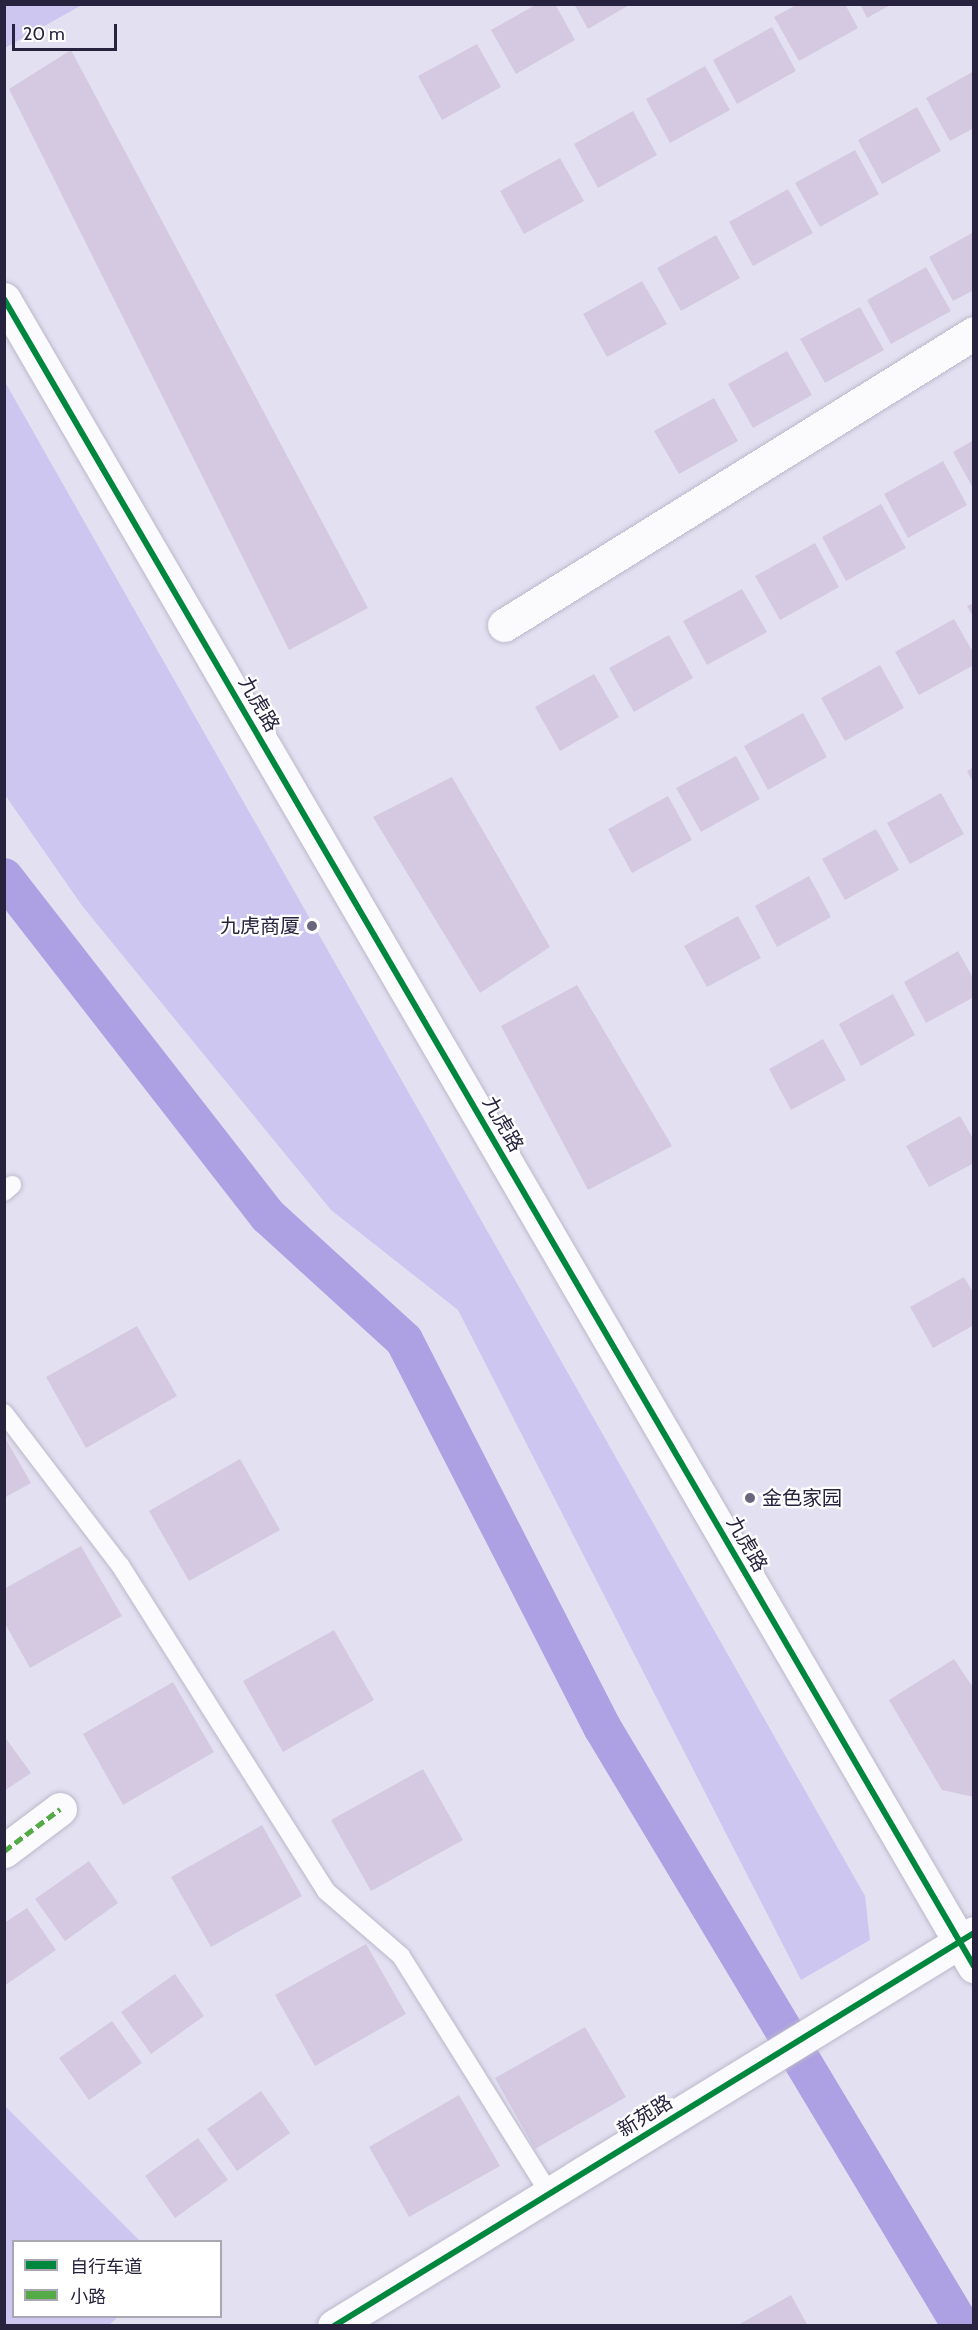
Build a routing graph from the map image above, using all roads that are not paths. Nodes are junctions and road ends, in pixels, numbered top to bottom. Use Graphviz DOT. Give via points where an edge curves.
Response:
graph roads {
  1 [pos="4,299"];
  2 [pos="974,333"];
  3 [pos="504,625"];
  4 [pos="4,1413"];
  5 [pos="60,1809"];
  6 [pos="4,1851"];
  7 [pos="969,1947"];
  8 [pos="550,2194"];
  9 [pos="334,2325"];
  1 -- 7 [label="street, 九虎路"];
  2 -- 3 [label="street"];
  4 -- 8 [label="lane" via="120,1565 326,1891 401,1956"];
  5 -- 6 [label="street"];
  7 -- 8 [label="street, 新苑路" via="858,2004"];
  8 -- 9 [label="street, 新苑路"];
}
